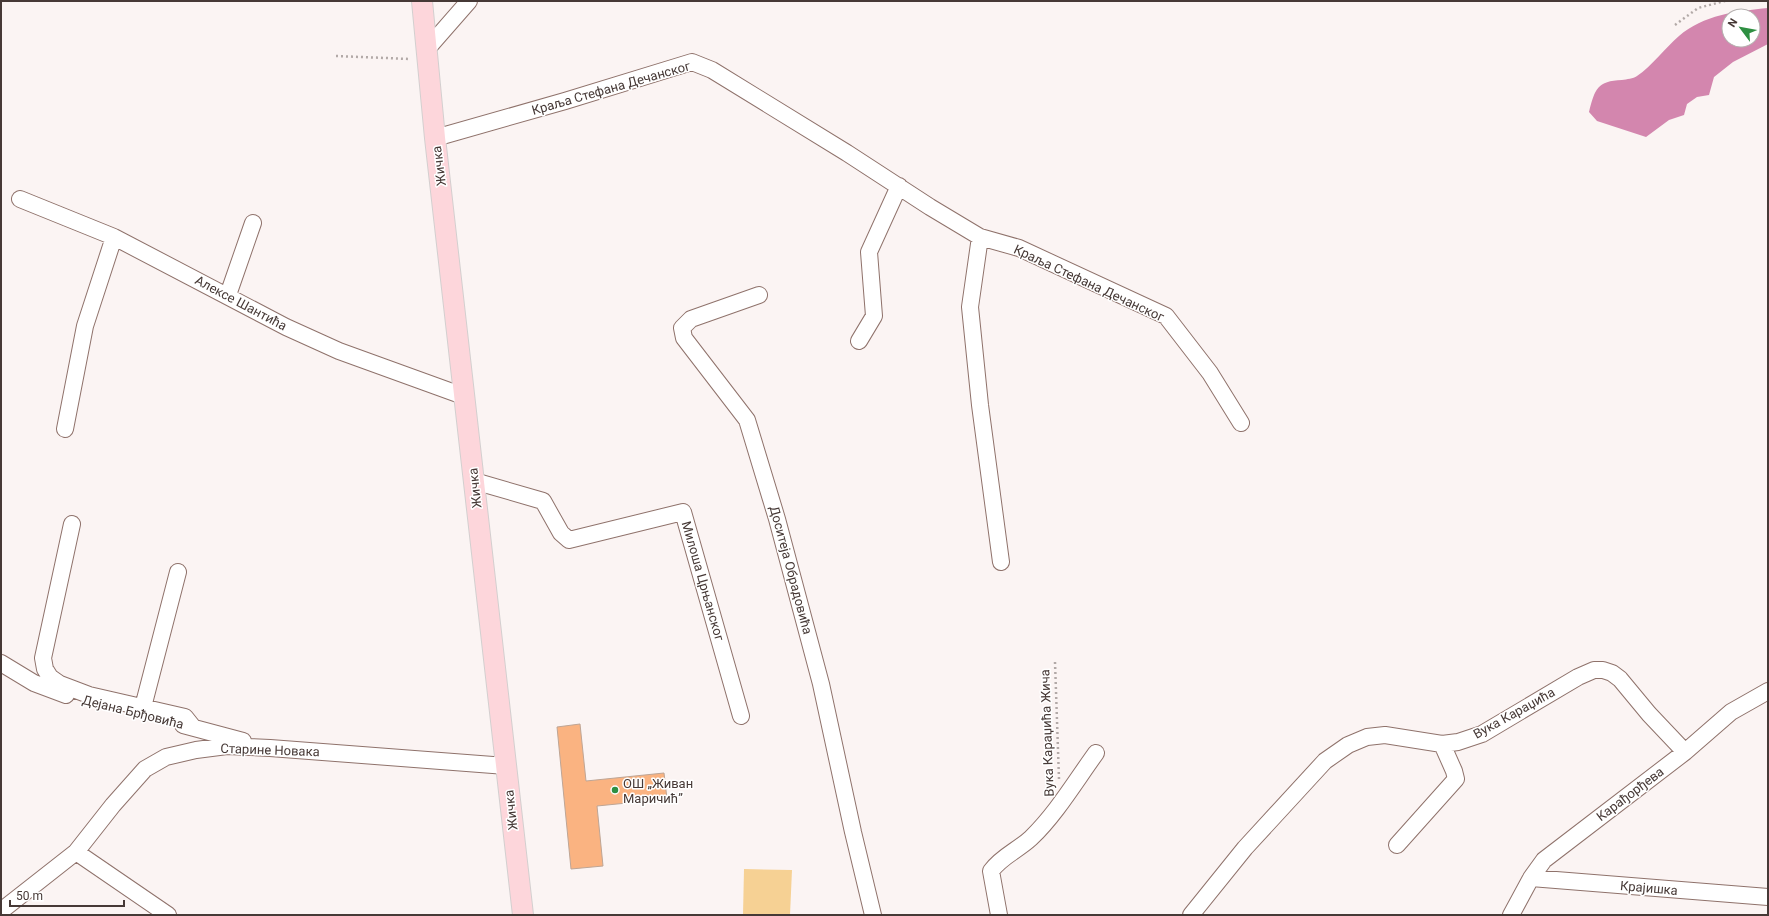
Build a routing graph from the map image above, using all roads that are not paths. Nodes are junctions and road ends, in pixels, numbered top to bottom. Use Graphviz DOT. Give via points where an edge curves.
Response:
graph roads {
  1 [pos="422,1"];
  2 [pos="469,1"];
  3 [pos="428,55"];
  4 [pos="436,138"];
  5 [pos="899,186"];
  6 [pos="20,199"];
  7 [pos="253,224"];
  8 [pos="114,237"];
  9 [pos="980,237"];
  10 [pos="228,295"];
  11 [pos="759,295"];
  12 [pos="859,341"];
  13 [pos="466,397"];
  14 [pos="1241,423"];
  15 [pos="65,429"];
  16 [pos="474,481"];
  17 [pos="72,524"];
  18 [pos="1001,562"];
  19 [pos="178,572"];
  20 [pos="1,663"];
  21 [pos="1768,691"];
  22 [pos="143,707"];
  23 [pos="741,716"];
  24 [pos="193,727"];
  25 [pos="1442,744"];
  26 [pos="270,748"];
  27 [pos="1685,752"];
  28 [pos="1096,753"];
  29 [pos="506,766"];
  30 [pos="1397,845"];
  31 [pos="76,852"];
  32 [pos="1531,878"];
  33 [pos="1768,897"];
  34 [pos="1,912"];
  35 [pos="168,915"];
  36 [pos="523,915"];
  37 [pos="873,915"];
  38 [pos="999,915"];
  39 [pos="1191,915"];
  40 [pos="1511,915"];
  1 -- 3 [label="main road, Жичка"];
  2 -- 3 [label="street"];
  3 -- 4 [label="main road, Жичка"];
  4 -- 5 [label="street, Краља Стефана Дечанског" via="692,62 712,70"];
  4 -- 13 [label="main road, Жичка"];
  5 -- 9 [label="street, Краља Стефана Дечанског"];
  5 -- 12 [label="street" via="869,252 874,316"];
  6 -- 8 [label="street, Алексе Шантића"];
  7 -- 10 [label="street"];
  8 -- 10 [label="street, Алексе Шантића"];
  8 -- 15 [label="street" via="85,326"];
  9 -- 14 [label="street, Краља Стефана Дечанског" via="1019,248 1166,316 1210,374"];
  9 -- 18 [label="street" via="970,308"];
  10 -- 13 [label="street, Алексе Шантића" via="286,327 339,351"];
  11 -- 37 [label="street, Доситеја Обрадовића" via="691,320 682,328 684,338 747,420 778,519 822,684"];
  13 -- 16 [label="main road, Жичка"];
  16 -- 23 [label="street, Милоша Црњанског" via="543,501 561,533 569,540 683,512"];
  16 -- 29 [label="main road, Жичка"];
  17 -- 22 [label="street" via="42,658 45,669 50,677 60,684 89,695"];
  19 -- 22 [label="street"];
  20 -- 24 [label="street, Дејана Брђовића" via="34,683 97,706"];
  21 -- 27 [label="street, Карађорђева" via="1731,712"];
  22 -- 24 [label="street" via="185,717"];
  24 -- 26 [label="street, Дејана Брђовића"];
  25 -- 27 [label="street, Вука Караџића" via="1482,734 1578,677 1594,670 1603,670 1620,679"];
  25 -- 30 [label="street" via="1456,779"];
  25 -- 39 [label="street, Вука Караџића" via="1385,735 1367,737 1348,745 1325,761 1250,842"];
  26 -- 29 [label="street, Старине Новака"];
  26 -- 31 [label="street, Старине Новака" via="227,746 166,756 145,769"];
  27 -- 32 [label="street, Карађорђева" via="1544,860"];
  28 -- 38 [label="street" via="1050,818 1030,839 998,861 991,871"];
  29 -- 36 [label="main road, Жичка"];
  31 -- 34 [label="street, Старине Новака"];
  31 -- 35 [label="street"];
  32 -- 33 [label="street, Крајишка"];
  32 -- 40 [label="street, Карађорђева"];
}
